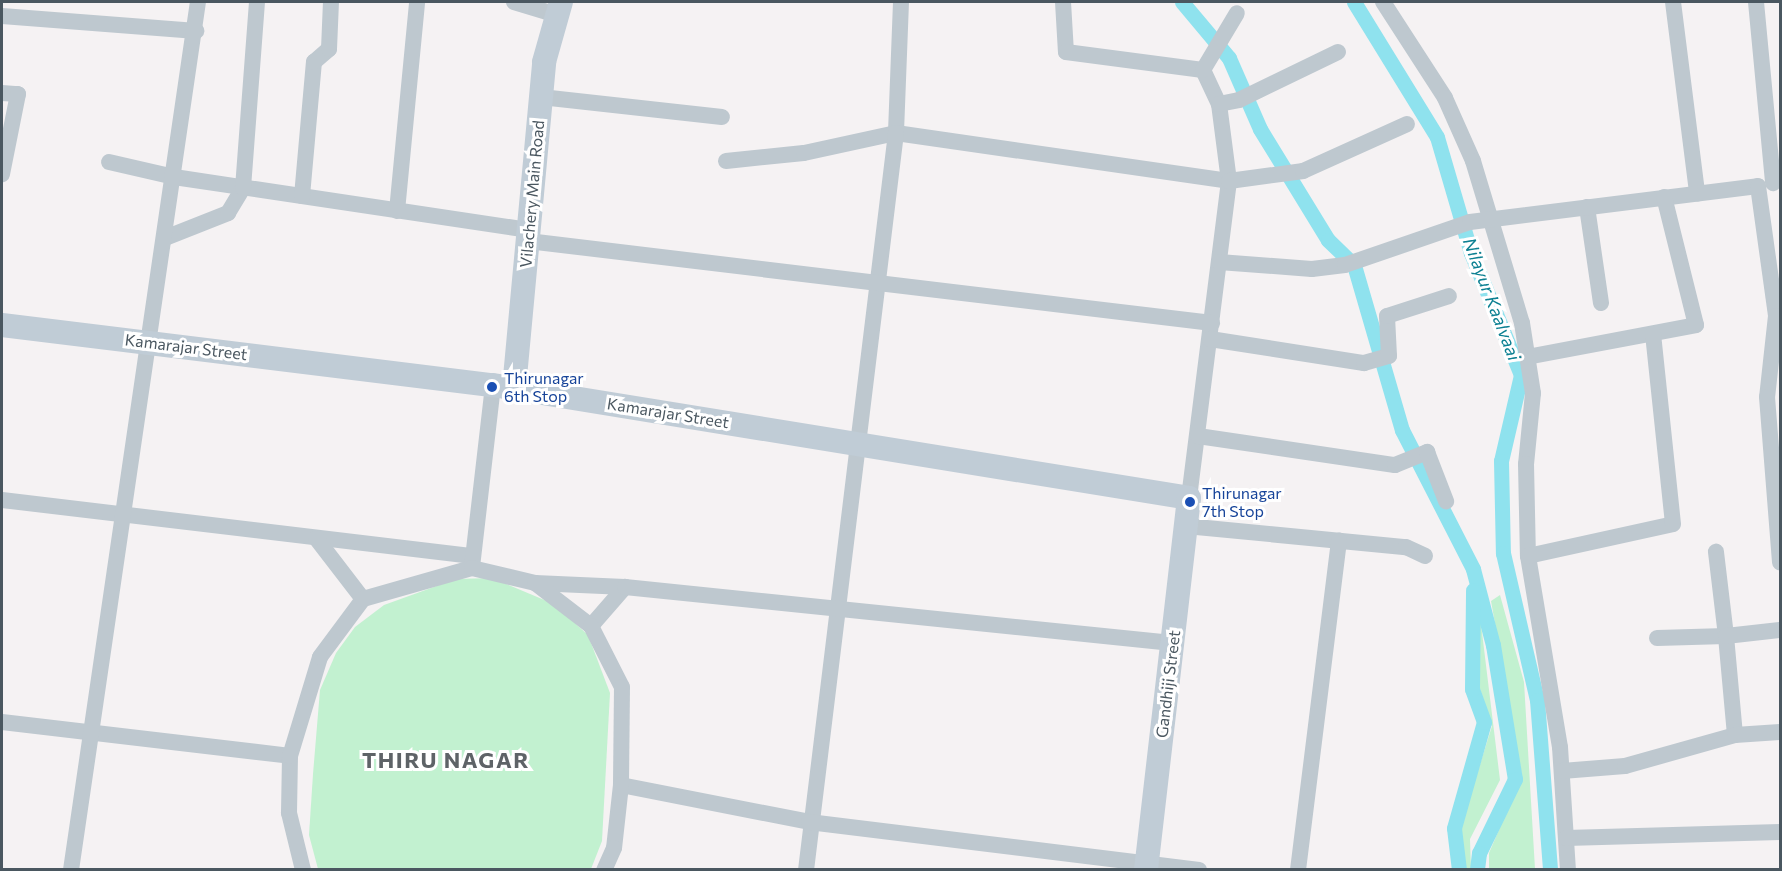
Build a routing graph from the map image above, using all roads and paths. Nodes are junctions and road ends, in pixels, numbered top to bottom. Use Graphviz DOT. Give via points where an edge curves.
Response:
graph roads {
  1 [pos="198,2"];
  2 [pos="257,2"];
  3 [pos="332,2"];
  4 [pos="417,2"];
  5 [pos="514,2"];
  6 [pos="901,2"];
  7 [pos="1063,2"];
  8 [pos="1383,2"];
  9 [pos="1673,2"];
  10 [pos="1756,2"];
  11 [pos="559,8"];
  12 [pos="1237,13"];
  13 [pos="2,16"];
  14 [pos="196,31"];
  15 [pos="1338,52"];
  16 [pos="1203,70"];
  17 [pos="2,93"];
  18 [pos="541,97"];
  19 [pos="1219,104"];
  20 [pos="722,117"];
  21 [pos="1407,124"];
  22 [pos="896,133"];
  23 [pos="726,160"];
  24 [pos="109,162"];
  25 [pos="2,174"];
  26 [pos="174,177"];
  27 [pos="1229,181"];
  28 [pos="1771,183"];
  29 [pos="243,188"];
  30 [pos="1697,193"];
  31 [pos="302,196"];
  32 [pos="1664,197"];
  33 [pos="1587,207"];
  34 [pos="397,211"];
  35 [pos="1490,218"];
  36 [pos="528,236"];
  37 [pos="165,238"];
  38 [pos="1219,262"];
  39 [pos="876,286"];
  40 [pos="1449,296"];
  41 [pos="1600,303"];
  42 [pos="2,325"];
  43 [pos="1211,331"];
  44 [pos="1653,334"];
  45 [pos="149,343"];
  46 [pos="1527,357"];
  47 [pos="504,387"];
  48 [pos="1198,436"];
  49 [pos="855,444"];
  50 [pos="1189,498"];
  51 [pos="2,500"];
  52 [pos="1446,501"];
  53 [pos="125,514"];
  54 [pos="1186,526"];
  55 [pos="316,538"];
  56 [pos="1339,541"];
  57 [pos="1716,552"];
  58 [pos="1425,556"];
  59 [pos="1528,556"];
  60 [pos="472,562"];
  61 [pos="1780,562"];
  62 [pos="536,583"];
  63 [pos="625,587"];
  64 [pos="363,599"];
  65 [pos="835,607"];
  66 [pos="591,626"];
  67 [pos="1780,630"];
  68 [pos="1726,636"];
  69 [pos="1657,638"];
  70 [pos="1172,643"];
  71 [pos="2,722"];
  72 [pos="93,732"];
  73 [pos="1780,732"];
  74 [pos="1734,735"];
  75 [pos="290,756"];
  76 [pos="1562,771"];
  77 [pos="621,785"];
  78 [pos="809,822"];
  79 [pos="1780,832"];
  80 [pos="1566,838"];
  81 [pos="1146,867"];
  82 [pos="71,870"];
  83 [pos="303,870"];
  84 [pos="604,870"];
  85 [pos="806,870"];
  86 [pos="1199,870"];
  87 [pos="1298,870"];
  88 [pos="1568,870"];
  1 -- 14 [label="street"];
  2 -- 29 [label="street"];
  3 -- 31 [label="street" via="329,49 314,62"];
  4 -- 34 [label="street"];
  5 -- 11 [label="street"];
  6 -- 22 [label="street"];
  7 -- 16 [label="street" via="1066,52"];
  8 -- 35 [label="street" via="1445,98"];
  9 -- 30 [label="street"];
  10 -- 28 [label="street"];
  11 -- 18 [label="main road, Vilachery Main Road"];
  12 -- 16 [label="street"];
  13 -- 14 [label="street"];
  14 -- 26 [label="street"];
  15 -- 19 [label="street" via="1239,100"];
  16 -- 19 [label="street"];
  17 -- 25 [label="street" via="18,94"];
  18 -- 20 [label="street"];
  18 -- 36 [label="main road, Vilachery Main Road"];
  19 -- 27 [label="street"];
  21 -- 27 [label="street" via="1303,171"];
  22 -- 23 [label="street" via="804,153"];
  22 -- 27 [label="street"];
  22 -- 39 [label="street"];
  24 -- 26 [label="street"];
  26 -- 29 [label="street"];
  26 -- 37 [label="street"];
  27 -- 38 [label="street"];
  28 -- 30 [label="street"];
  28 -- 61 [label="street" via="1776,316 1767,397"];
  29 -- 31 [label="street"];
  29 -- 37 [label="street" via="228,213"];
  30 -- 32 [label="street"];
  31 -- 34 [label="street"];
  32 -- 33 [label="street"];
  32 -- 44 [label="street" via="1696,326"];
  33 -- 35 [label="street"];
  33 -- 41 [label="street"];
  34 -- 36 [label="street"];
  35 -- 38 [label="street" via="1452,227 1345,265 1312,269"];
  35 -- 46 [label="street"];
  36 -- 39 [label="street"];
  36 -- 47 [label="main road, Vilachery Main Road"];
  37 -- 45 [label="street"];
  38 -- 43 [label="street"];
  39 -- 43 [label="street"];
  39 -- 49 [label="street"];
  40 -- 43 [label="street" via="1387,316 1389,356 1364,363"];
  42 -- 45 [label="main road, Kamarajar Street"];
  43 -- 48 [label="street"];
  44 -- 46 [label="street"];
  44 -- 59 [label="street" via="1673,525"];
  45 -- 47 [label="main road, Kamarajar Street"];
  45 -- 53 [label="street"];
  46 -- 59 [label="street" via="1533,393 1526,464"];
  47 -- 49 [label="main road, Kamarajar Street"];
  47 -- 60 [label="street"];
  48 -- 50 [label="street"];
  48 -- 52 [label="street" via="1404,464 1427,452"];
  49 -- 50 [label="main road, Kamarajar Street"];
  49 -- 65 [label="street"];
  50 -- 54 [label="main road, Gandhiji Street"];
  51 -- 53 [label="street"];
  53 -- 55 [label="street"];
  53 -- 72 [label="street"];
  54 -- 56 [label="street"];
  54 -- 70 [label="main road, Gandhiji Street"];
  55 -- 60 [label="street"];
  55 -- 64 [label="street"];
  56 -- 58 [label="street" via="1406,547"];
  56 -- 87 [label="street"];
  57 -- 68 [label="street"];
  59 -- 76 [label="street"];
  60 -- 62 [label="street"];
  60 -- 64 [label="street"];
  62 -- 63 [label="street"];
  62 -- 66 [label="street"];
  63 -- 65 [label="street"];
  63 -- 66 [label="street"];
  64 -- 75 [label="street" via="320,657"];
  65 -- 70 [label="street"];
  65 -- 78 [label="street"];
  66 -- 77 [label="street" via="622,687"];
  67 -- 68 [label="street"];
  68 -- 69 [label="street"];
  68 -- 74 [label="street"];
  70 -- 81 [label="main road, Gandhiji Street"];
  71 -- 72 [label="street"];
  72 -- 75 [label="street"];
  72 -- 82 [label="street"];
  73 -- 74 [label="street"];
  74 -- 76 [label="street" via="1625,766"];
  75 -- 83 [label="street" via="289,813"];
  76 -- 80 [label="street"];
  77 -- 78 [label="street"];
  77 -- 84 [label="street" via="614,848"];
  78 -- 81 [label="street"];
  78 -- 85 [label="street"];
  79 -- 80 [label="street"];
  80 -- 88 [label="street"];
  81 -- 86 [label="street"];
}
